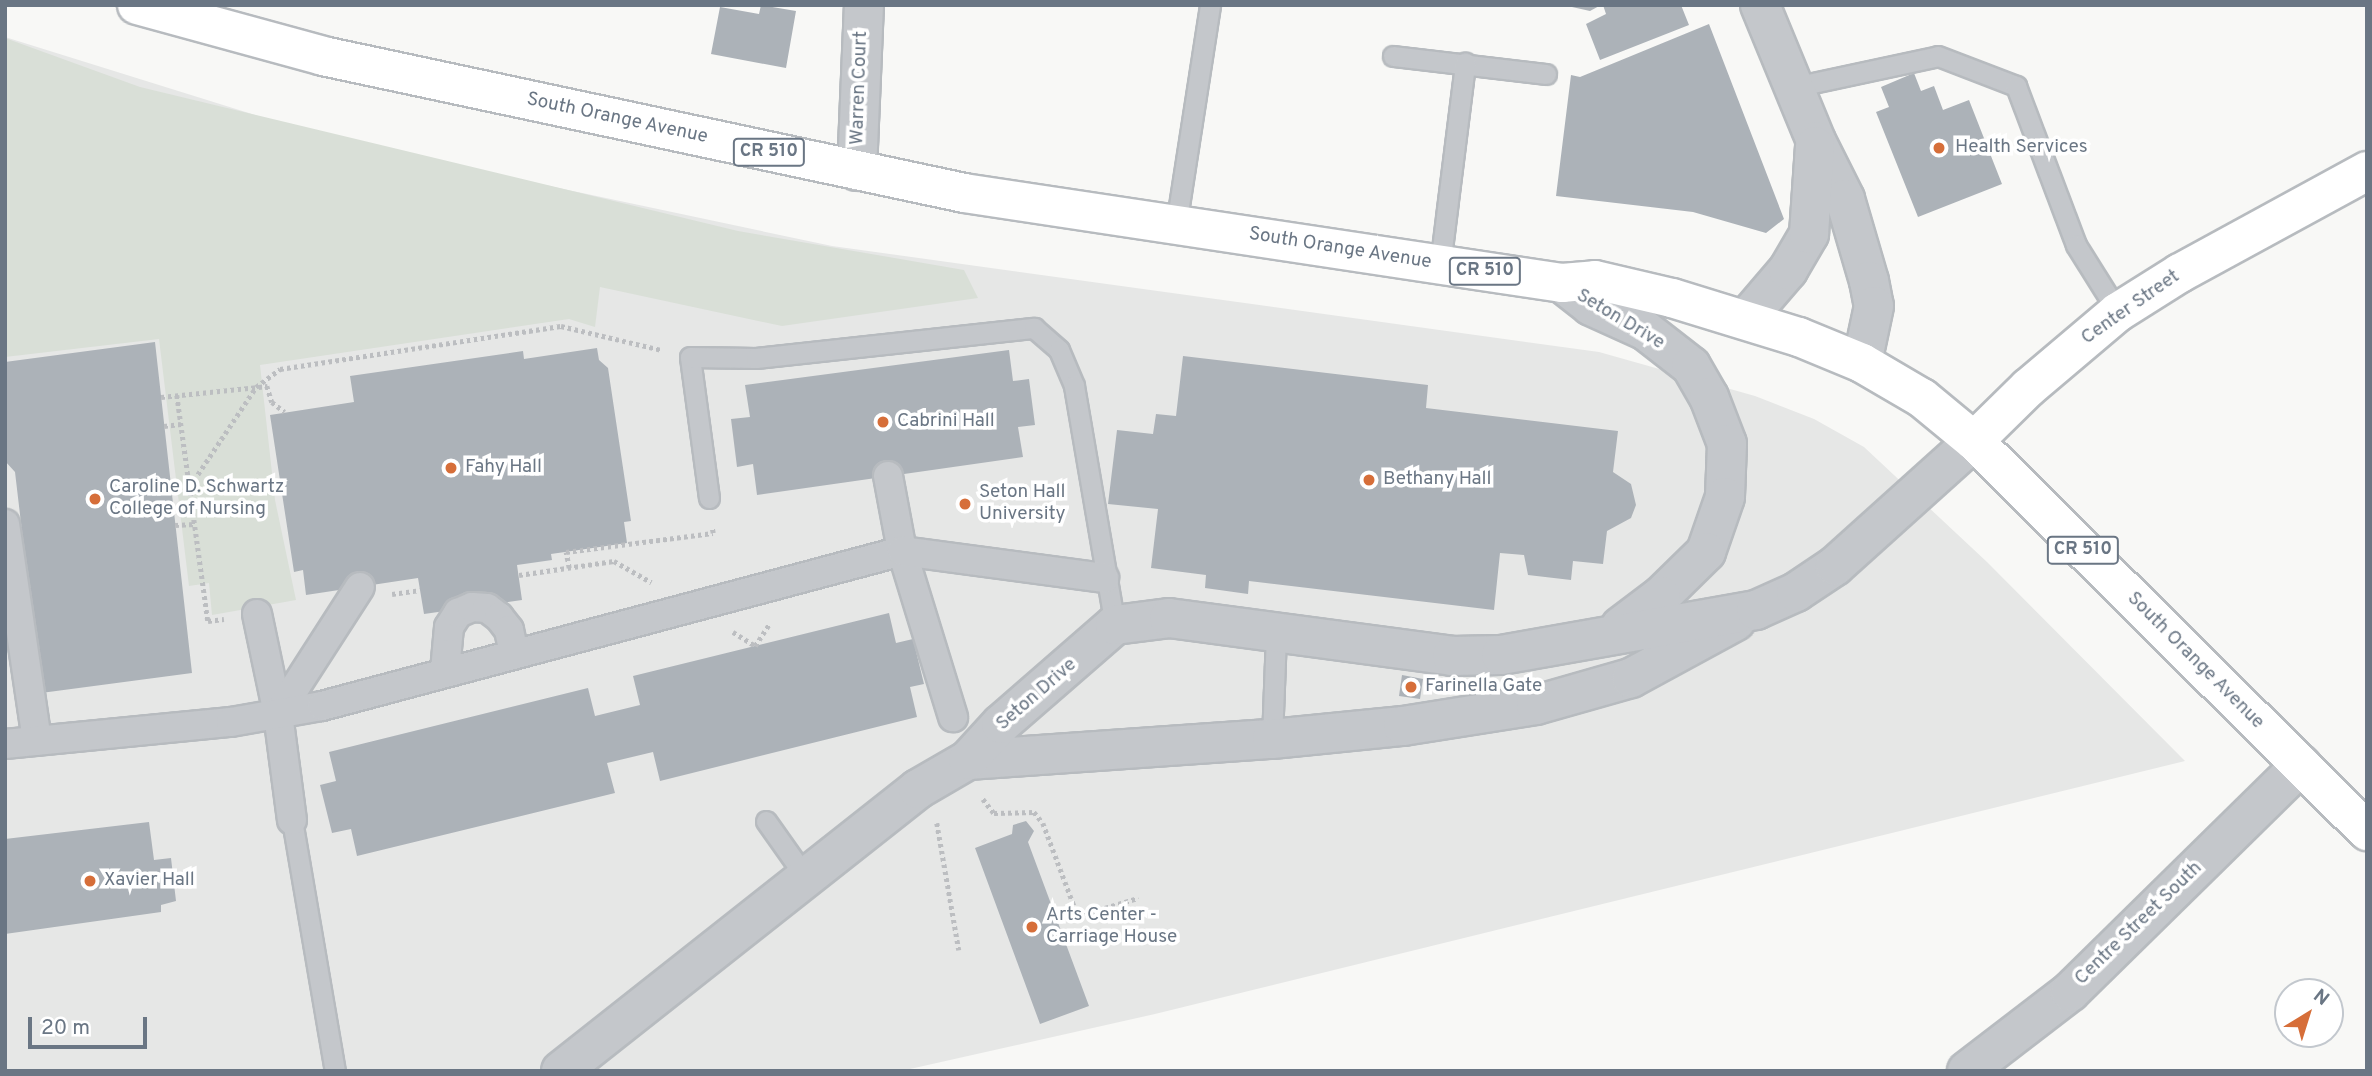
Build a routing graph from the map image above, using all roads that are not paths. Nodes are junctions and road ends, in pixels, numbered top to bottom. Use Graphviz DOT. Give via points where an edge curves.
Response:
graph roads {
  1 [pos="137,5"];
  2 [pos="864,5"];
  3 [pos="1210,5"];
  4 [pos="1760,5"];
  5 [pos="1393,56"];
  6 [pos="1465,64"];
  7 [pos="1546,74"];
  8 [pos="1794,87"];
  9 [pos="1816,141"];
  10 [pos="857,171"];
  11 [pos="2367,171"];
  12 [pos="1176,225"];
  13 [pos="1440,265"];
  14 [pos="1562,283"];
  15 [pos="2118,312"];
  16 [pos="1746,319"];
  17 [pos="1862,363"];
  18 [pos="1975,441"];
  19 [pos="888,476"];
  20 [pos="709,498"];
  21 [pos="5,524"];
  22 [pos="902,551"];
  23 [pos="1104,578"];
  24 [pos="356,594"];
  25 [pos="1756,610"];
  26 [pos="257,614"];
  27 [pos="1115,625"];
  28 [pos="1612,633"];
  29 [pos="1276,634"];
  30 [pos="514,654"];
  31 [pos="445,671"];
  32 [pos="278,714"];
  33 [pos="953,717"];
  34 [pos="1272,739"];
  35 [pos="37,741"];
  36 [pos="5,744"];
  37 [pos="2301,765"];
  38 [pos="973,776"];
  39 [pos="292,820"];
  40 [pos="766,821"];
  41 [pos="2367,831"];
  42 [pos="807,879"];
  43 [pos="335,1071"];
  44 [pos="561,1071"];
  45 [pos="1967,1071"];
  1 -- 10 [label="main road, South Orange Avenue / CR 510" via="323,56"];
  2 -- 10 [label="street, Warren Court"];
  3 -- 12 [label="lane"];
  4 -- 8 [label="street"];
  5 -- 6 [label="lane"];
  6 -- 7 [label="lane"];
  6 -- 13 [label="lane"];
  8 -- 9 [label="street"];
  8 -- 15 [label="lane" via="1938,56 2016,86 2076,246"];
  9 -- 16 [label="street" via="1809,234 1788,270"];
  9 -- 17 [label="street" via="1845,199 1869,281 1874,306"];
  10 -- 12 [label="main road, South Orange Avenue / CR 510" via="964,193"];
  11 -- 15 [label="main road, Center Street"];
  12 -- 13 [label="main road, South Orange Avenue / CR 510"];
  13 -- 14 [label="main road, South Orange Avenue / CR 510"];
  14 -- 16 [label="main road, South Orange Avenue / CR 510" via="1595,280"];
  14 -- 28 [label="street, Seton Drive" via="1591,306 1646,331 1691,366 1727,444 1725,496 1706,552 1661,596"];
  15 -- 18 [label="main road, Center Street" via="2028,388"];
  16 -- 17 [label="main road, South Orange Avenue / CR 510"];
  17 -- 18 [label="main road, South Orange Avenue / CR 510" via="1922,398"];
  18 -- 25 [label="street, Seton Drive" via="1835,566 1796,592"];
  18 -- 37 [label="main road, South Orange Avenue / CR 510"];
  19 -- 22 [label="street"];
  20 -- 23 [label="lane" via="690,357 756,358 1034,328 1059,350 1073,386 1088,448"];
  21 -- 35 [label="street"];
  22 -- 23 [label="street"];
  22 -- 30 [label="street"];
  22 -- 33 [label="street"];
  23 -- 27 [label="lane"];
  24 -- 32 [label="street"];
  25 -- 28 [label="street, Seton Drive"];
  25 -- 34 [label="street" via="1630,678 1535,705 1403,726"];
  26 -- 32 [label="street"];
  27 -- 29 [label="street, Seton Drive" via="1169,618"];
  27 -- 38 [label="street, Seton Drive"];
  28 -- 29 [label="street, Seton Drive" via="1501,655 1452,656"];
  29 -- 34 [label="lane"];
  30 -- 31 [label="street"];
  30 -- 31 [label="street" via="509,630 499,617 487,608 472,607 458,613 449,627"];
  31 -- 32 [label="street"];
  32 -- 35 [label="street"];
  32 -- 39 [label="street"];
  34 -- 38 [label="street"];
  35 -- 36 [label="street"];
  37 -- 41 [label="main road, South Orange Avenue / CR 510"];
  37 -- 45 [label="street, Centre Street South" via="2070,992"];
  38 -- 42 [label="street, Seton Drive" via="918,789"];
  39 -- 43 [label="lane"];
  40 -- 42 [label="lane"];
  42 -- 44 [label="street, Seton Drive"];
}
